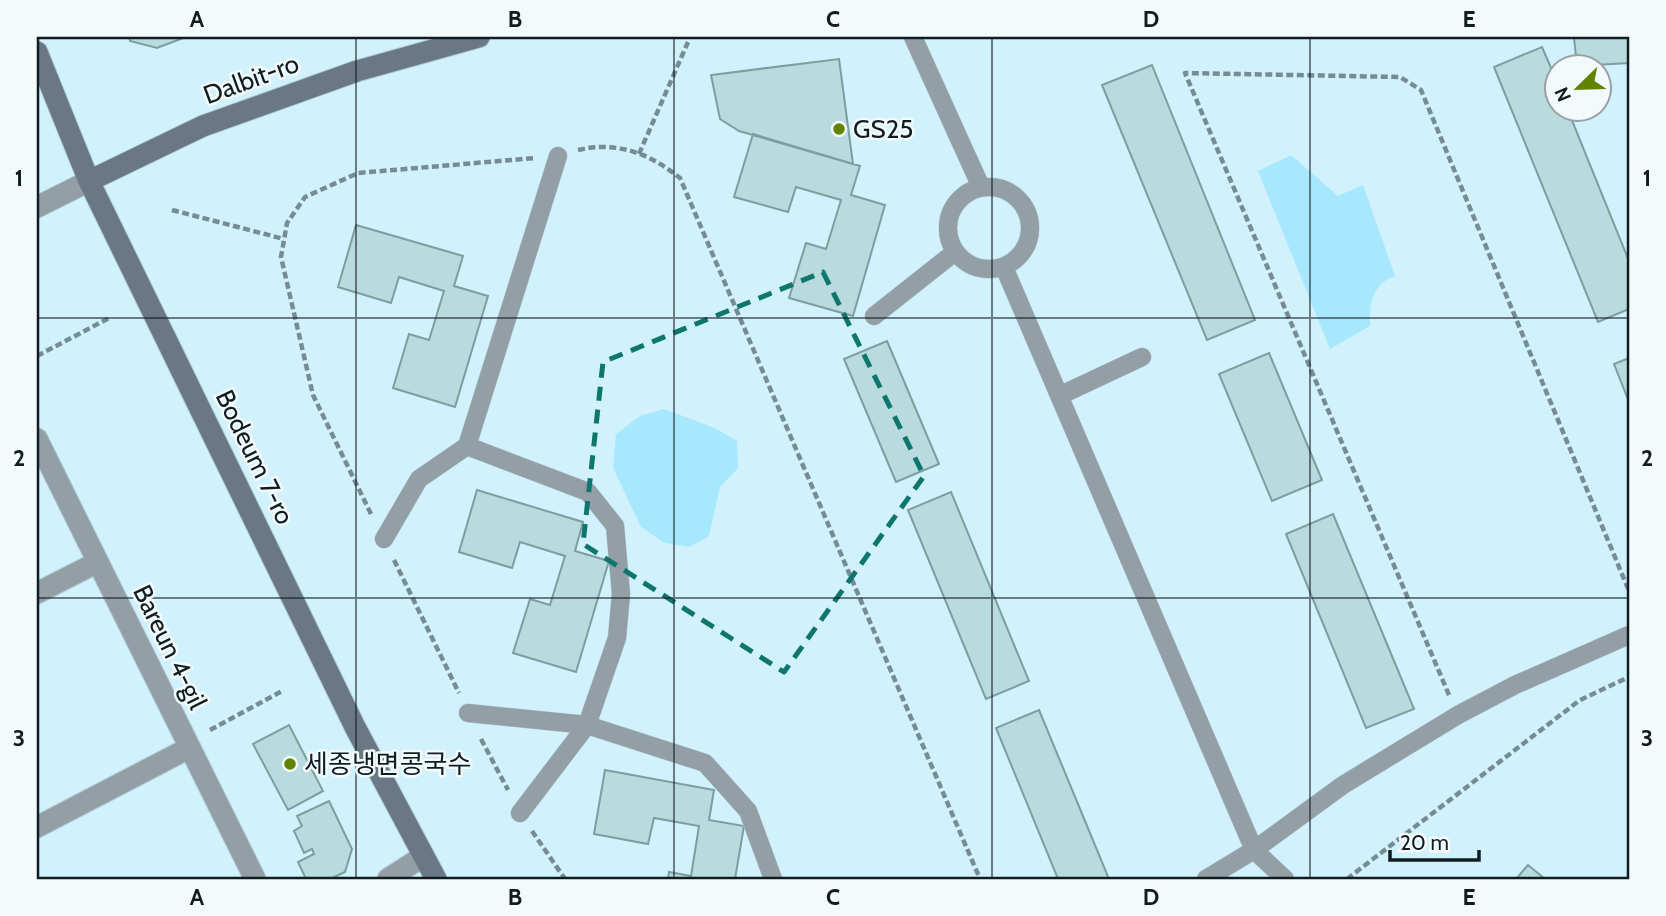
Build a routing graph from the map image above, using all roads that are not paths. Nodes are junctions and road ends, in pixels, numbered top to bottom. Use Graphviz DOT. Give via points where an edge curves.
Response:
graph roads {
  1 [pos="479,37"];
  2 [pos="913,37"];
  3 [pos="37,52"];
  4 [pos="558,156"];
  5 [pos="89,181"];
  6 [pos="981,187"];
  7 [pos="37,207"];
  8 [pos="955,252"];
  9 [pos="1004,267"];
  10 [pos="873,316"];
  11 [pos="1142,357"];
  12 [pos="1061,395"];
  13 [pos="37,439"];
  14 [pos="467,446"];
  15 [pos="384,540"];
  16 [pos="97,562"];
  17 [pos="37,593"];
  18 [pos="1629,635"];
  19 [pos="468,713"];
  20 [pos="587,725"];
  21 [pos="194,742"];
  22 [pos="520,813"];
  23 [pos="37,827"];
  24 [pos="1254,850"];
  25 [pos="422,857"];
  26 [pos="255,879"];
  27 [pos="388,879"];
  28 [pos="436,879"];
  29 [pos="773,879"];
  30 [pos="1206,879"];
  31 [pos="1284,879"];
  1 -- 5 [label="street, Dalbit-ro" via="357,71 203,126"];
  2 -- 6 [label="lane"];
  3 -- 5 [label="street, Bodeum 7-ro"];
  4 -- 14 [label="lane"];
  5 -- 7 [label="street"];
  5 -- 25 [label="street, Bodeum 7-ro"];
  6 -- 8 [label="lane" via="957,201 950,213 947,227"];
  6 -- 9 [label="lane" via="1008,191 1019,199 1030,224 1024,250"];
  8 -- 9 [label="lane" via="977,268"];
  8 -- 10 [label="lane"];
  9 -- 12 [label="lane"];
  11 -- 12 [label="lane"];
  12 -- 24 [label="lane"];
  13 -- 16 [label="street, Bareun 4-gil"];
  14 -- 15 [label="lane" via="419,479"];
  14 -- 20 [label="lane" via="587,492 615,526 621,594 617,638"];
  16 -- 17 [label="street"];
  16 -- 21 [label="street, Bareun 4-gil"];
  18 -- 24 [label="lane" via="1458,715 1343,785"];
  19 -- 20 [label="lane"];
  20 -- 22 [label="lane"];
  20 -- 29 [label="lane" via="705,763 748,811"];
  21 -- 23 [label="street"];
  21 -- 26 [label="street, Bareun 4-gil"];
  24 -- 30 [label="lane"];
  24 -- 31 [label="lane"];
  25 -- 27 [label="street"];
  25 -- 28 [label="street, Bodeum 7-ro"];
}
